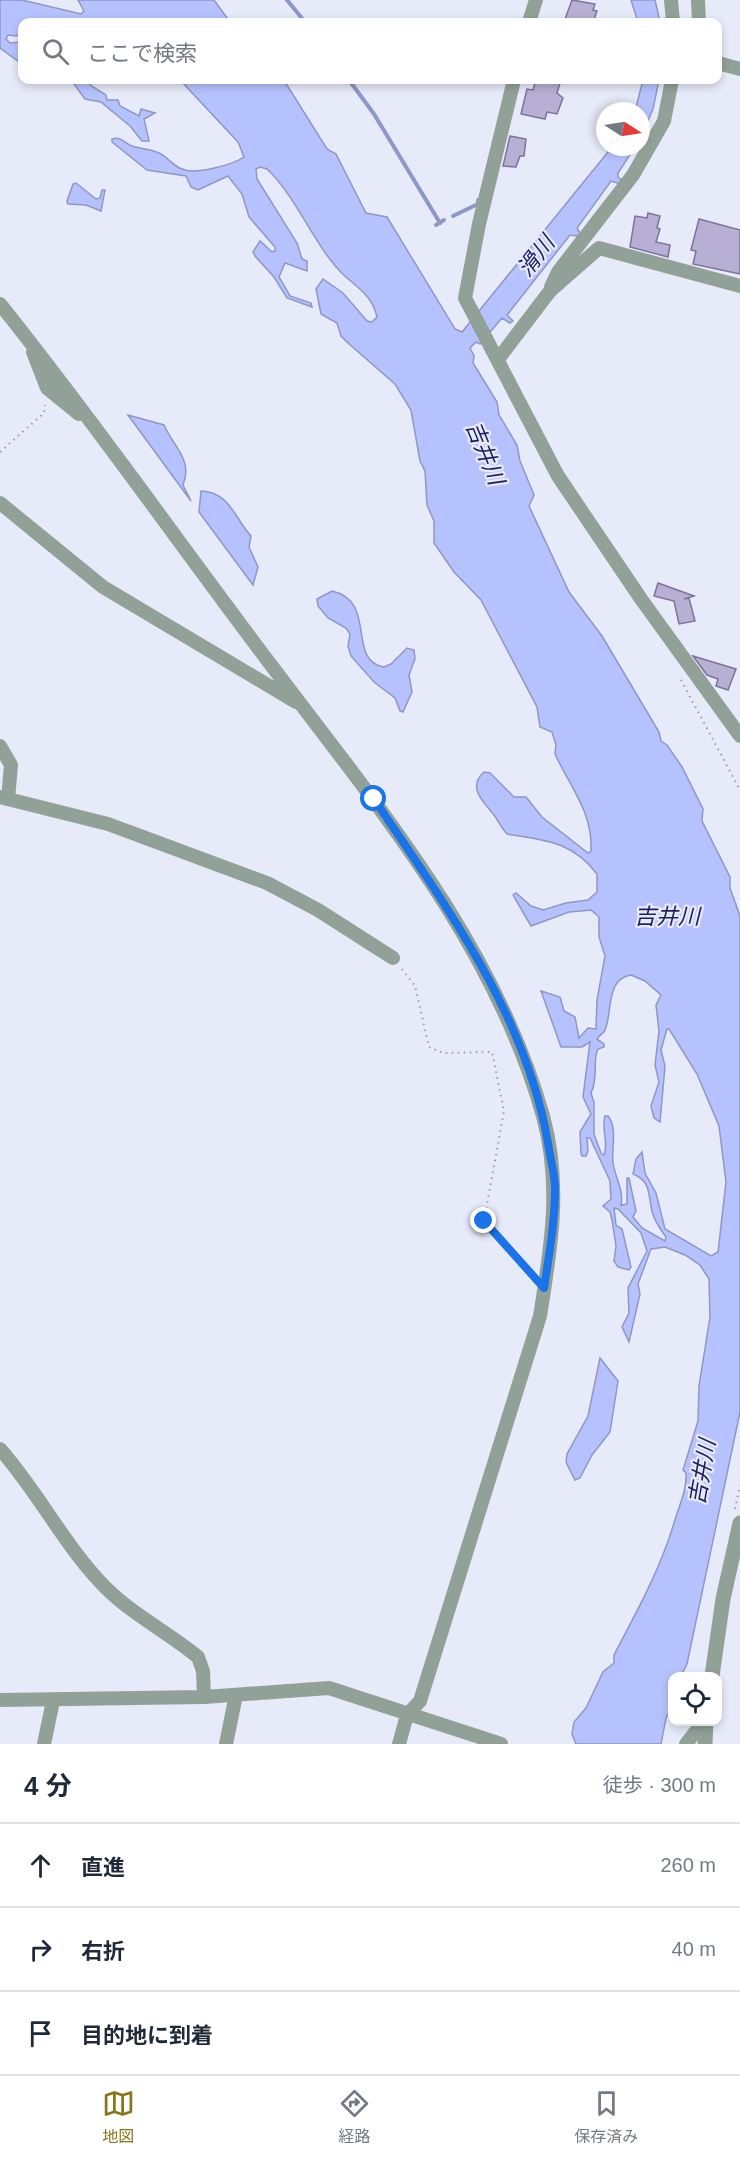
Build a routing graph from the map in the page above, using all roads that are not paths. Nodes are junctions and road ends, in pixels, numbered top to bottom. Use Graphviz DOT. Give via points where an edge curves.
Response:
graph roads {
  1 [pos="534,0"];
  2 [pos="671,0"];
  3 [pos="698,0"];
  4 [pos="530,18"];
  5 [pos="673,18"];
  6 [pos="699,18"];
  7 [pos="722,64"];
  8 [pos="740,69"];
  9 [pos="513,84"];
  10 [pos="671,84"];
  11 [pos="740,285"];
  12 [pos="550,291"];
  13 [pos="0,304"];
  14 [pos="25,334"];
  15 [pos="499,358"];
  16 [pos="97,429"];
  17 [pos="0,503"];
  18 [pos="303,706"];
  19 [pos="740,736"];
  20 [pos="0,746"];
  21 [pos="4,798"];
  22 [pos="393,958"];
  23 [pos="0,1449"];
  24 [pos="740,1523"];
  25 [pos="713,1672"];
  26 [pos="236,1695"];
  27 [pos="204,1697"];
  28 [pos="0,1700"];
  29 [pos="53,1701"];
  30 [pos="407,1715"];
  31 [pos="702,1726"];
  32 [pos="705,1726"];
  33 [pos="44,1744"];
  34 [pos="226,1744"];
  35 [pos="399,1744"];
  36 [pos="501,1744"];
  37 [pos="686,1744"];
  38 [pos="705,1744"];
  1 -- 4 [label="street"];
  2 -- 5 [label="street"];
  3 -- 6 [label="street"];
  7 -- 8 [label="street"];
  9 -- 15 [label="street" via="465,298"];
  10 -- 12 [label="street" via="663,121 633,175 558,272"];
  11 -- 12 [label="street" via="599,248"];
  12 -- 15 [label="street"];
  13 -- 14 [label="street"];
  14 -- 16 [label="street"];
  14 -- 16 [label="street" via="47,388"];
  15 -- 19 [label="street" via="558,476"];
  16 -- 18 [label="street"];
  17 -- 18 [label="street" via="103,587"];
  18 -- 30 [label="street" via="374,799 456,920 488,978 525,1062 543,1118 555,1186 540,1316 420,1701"];
  20 -- 21 [label="street" via="11,765"];
  21 -- 22 [label="street" via="108,824 267,884 318,910"];
  23 -- 27 [label="street" via="106,1589 198,1657"];
  24 -- 25 [label="street" via="723,1599"];
  26 -- 27 [label="street"];
  26 -- 30 [label="street" via="329,1688"];
  26 -- 34 [label="street"];
  27 -- 29 [label="street"];
  28 -- 29 [label="street"];
  29 -- 33 [label="street"];
  30 -- 35 [label="street"];
  30 -- 36 [label="street"];
  31 -- 37 [label="street"];
  32 -- 38 [label="street"];
}
